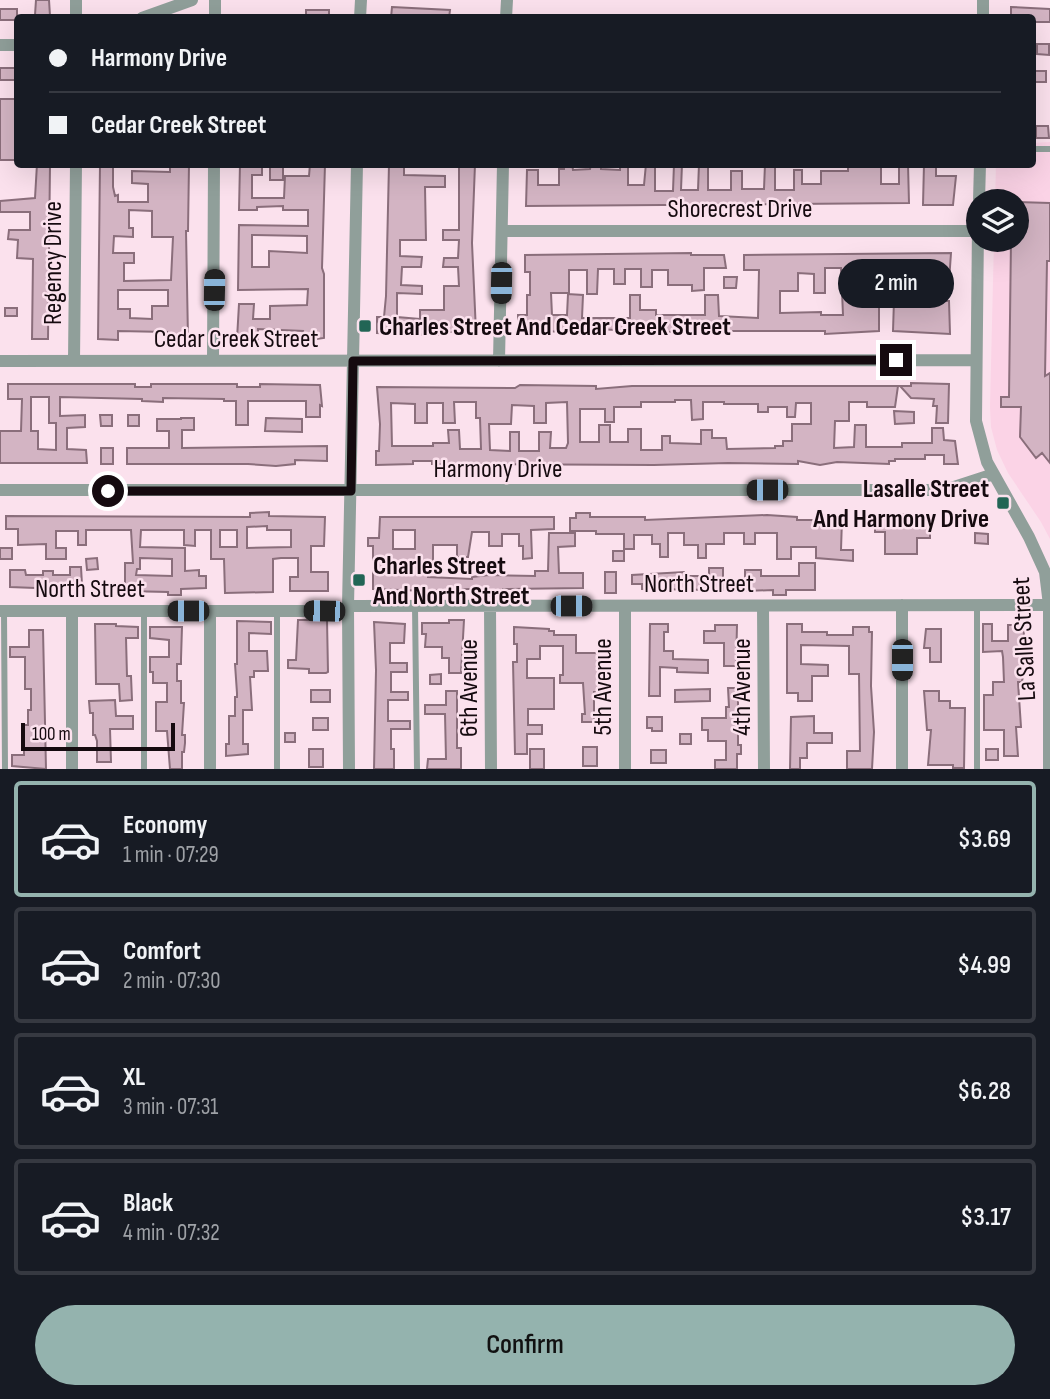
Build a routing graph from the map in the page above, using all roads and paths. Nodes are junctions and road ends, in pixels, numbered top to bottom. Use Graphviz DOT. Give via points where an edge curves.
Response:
graph roads {
  1 [pos="192,0"];
  2 [pos="153,14"];
  3 [pos="76,168"];
  4 [pos="214,168"];
  5 [pos="357,168"];
  6 [pos="503,168"];
  7 [pos="980,168"];
  8 [pos="979,189"];
  9 [pos="966,229"];
  10 [pos="502,231"];
  11 [pos="977,252"];
  12 [pos="975,360"];
  13 [pos="0,361"];
  14 [pos="74,361"];
  15 [pos="213,361"];
  16 [pos="353,361"];
  17 [pos="499,361"];
  18 [pos="994,474"];
  19 [pos="0,491"];
  20 [pos="351,491"];
  21 [pos="490,606"];
  22 [pos="625,606"];
  23 [pos="763,606"];
  24 [pos="902,606"];
  25 [pos="976,606"];
  26 [pos="1050,606"];
  27 [pos="415,607"];
  28 [pos="348,608"];
  29 [pos="277,610"];
  30 [pos="2,611"];
  31 [pos="72,611"];
  32 [pos="144,611"];
  33 [pos="210,611"];
  34 [pos="5,769"];
  35 [pos="72,769"];
  36 [pos="144,769"];
  37 [pos="210,769"];
  38 [pos="277,769"];
  39 [pos="349,769"];
  40 [pos="417,769"];
  41 [pos="491,769"];
  42 [pos="625,769"];
  43 [pos="764,769"];
  44 [pos="902,769"];
  45 [pos="977,769"];
  46 [pos="1049,769"];
  1 -- 2 [label="street"];
  3 -- 14 [label="street, Regency Drive"];
  4 -- 15 [label="street"];
  5 -- 16 [label="street"];
  6 -- 10 [label="street"];
  7 -- 8 [label="street"];
  9 -- 10 [label="street, Shorecrest Drive"];
  10 -- 17 [label="street"];
  11 -- 12 [label="street, La Salle Street"];
  12 -- 17 [label="street, Cedar Creek Street"];
  12 -- 18 [label="street, La Salle Street" via="976,421"];
  13 -- 14 [label="street, Cedar Creek Street"];
  14 -- 15 [label="street, Cedar Creek Street"];
  15 -- 16 [label="street, Cedar Creek Street"];
  16 -- 17 [label="street, Cedar Creek Street"];
  16 -- 20 [label="street"];
  18 -- 20 [label="street, Harmony Drive" via="934,490"];
  18 -- 26 [label="street, La Salle Street" via="1039,556"];
  19 -- 20 [label="street, Harmony Drive"];
  20 -- 28 [label="street"];
  21 -- 22 [label="street, North Street"];
  21 -- 27 [label="street, North Street"];
  21 -- 41 [label="street, 6th Avenue"];
  22 -- 23 [label="street, North Street"];
  22 -- 42 [label="street, 5th Avenue"];
  23 -- 24 [label="street, North Street"];
  23 -- 43 [label="street, 4th Avenue"];
  24 -- 25 [label="street, North Street"];
  24 -- 44 [label="street"];
  25 -- 26 [label="street, North Street"];
  25 -- 45 [label="lane"];
  26 -- 46 [label="street, La Salle Street"];
  27 -- 28 [label="street, North Street"];
  27 -- 40 [label="lane"];
  28 -- 29 [label="street, North Street"];
  28 -- 39 [label="street"];
  29 -- 33 [label="street, North Street"];
  29 -- 38 [label="lane"];
  30 -- 31 [label="street, North Street"];
  30 -- 34 [label="lane"];
  31 -- 32 [label="street, North Street"];
  31 -- 35 [label="street"];
  32 -- 33 [label="street, North Street"];
  32 -- 36 [label="lane"];
  33 -- 37 [label="street"];
}
